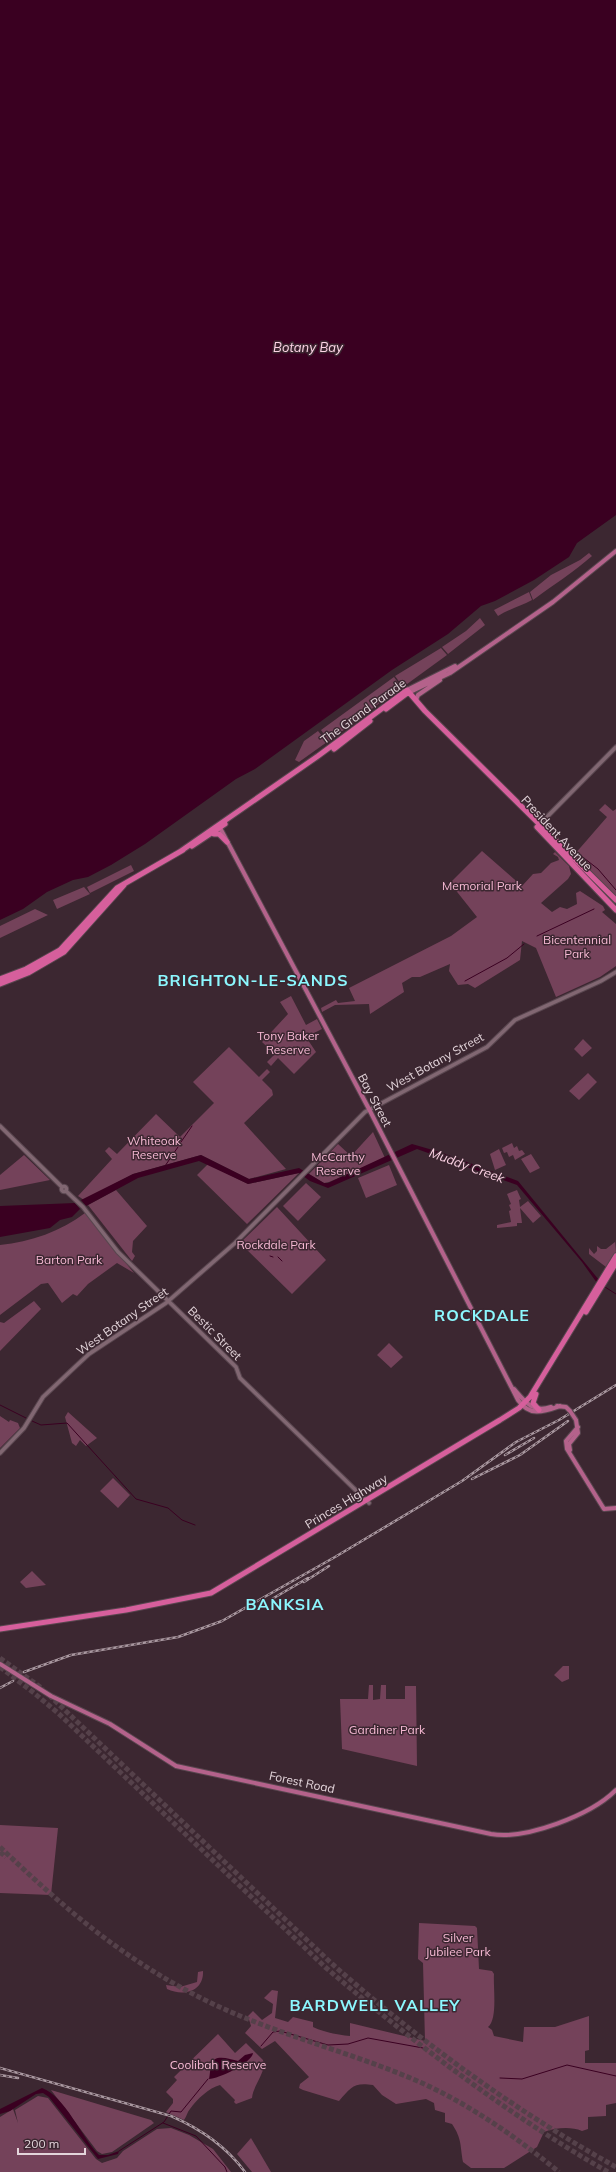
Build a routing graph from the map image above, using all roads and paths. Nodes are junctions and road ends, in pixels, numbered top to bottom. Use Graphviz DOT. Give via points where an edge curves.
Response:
graph roads {
  1 [pos="616,547"];
  2 [pos="616,551"];
  3 [pos="443,677"];
  4 [pos="406,692"];
  5 [pos="416,700"];
  6 [pos="425,711"];
  7 [pos="616,747"];
  8 [pos="538,826"];
  9 [pos="219,827"];
  10 [pos="212,834"];
  11 [pos="227,842"];
  12 [pos="181,851"];
  13 [pos="125,885"];
  14 [pos="616,900"];
  15 [pos="616,910"];
  16 [pos="616,972"];
  17 [pos="0,979"];
  18 [pos="0,984"];
  19 [pos="369,1109"];
  20 [pos="0,1126"];
  21 [pos="616,1256"];
  22 [pos="616,1263"];
  23 [pos="601,1284"];
  24 [pos="169,1301"];
  25 [pos="536,1394"];
  26 [pos="525,1405"];
  27 [pos="560,1406"];
  28 [pos="539,1410"];
  29 [pos="0,1453"];
  30 [pos="368,1501"];
  31 [pos="616,1508"];
  32 [pos="0,1631"];
  33 [pos="0,1664"];
  34 [pos="616,1790"];
  1 -- 4 [label="main road, The Grand Parade" via="549,602 446,672"];
  2 -- 3 [label="main road, The Grand Parade" via="546,607"];
  3 -- 4 [label="main road, The Grand Parade"];
  3 -- 5 [label="main road"];
  4 -- 5 [label="highway, President Avenue"];
  4 -- 6 [label="highway, President Avenue"];
  4 -- 9 [label="highway, The Grand Parade" via="336,747"];
  5 -- 6 [label="highway, President Avenue"];
  6 -- 8 [label="highway, President Avenue"];
  7 -- 8 [label="main road"];
  8 -- 14 [label="highway, President Avenue"];
  8 -- 15 [label="highway, President Avenue"];
  9 -- 10 [label="highway, The Grand Parade"];
  9 -- 11 [label="main road, Bay Street"];
  9 -- 12 [label="highway, The Grand Parade"];
  10 -- 11 [label="highway" via="219,834"];
  10 -- 12 [label="highway, The Grand Parade"];
  11 -- 19 [label="main road, Bay Street"];
  12 -- 13 [label="highway, The Grand Parade"];
  13 -- 17 [label="highway" via="113,892 60,950 26,969"];
  13 -- 18 [label="highway" via="64,952 28,973"];
  16 -- 19 [label="main road, West Botany Street" via="515,1020 487,1047"];
  19 -- 24 [label="main road, West Botany Street" via="237,1241"];
  19 -- 26 [label="main road, Bay Street" via="512,1386"];
  20 -- 24 [label="main road, Bestic Street" via="62,1187 62,1191 66,1191 83,1207 118,1252"];
  21 -- 23 [label="highway, Princes Highway"];
  22 -- 23 [label="highway, Princes Highway"];
  23 -- 25 [label="highway, Princes Highway"];
  23 -- 26 [label="highway, Princes Highway"];
  24 -- 29 [label="main road, West Botany Street" via="87,1356 43,1397 24,1428"];
  24 -- 30 [label="main road, Bestic Street" via="236,1367 238,1376"];
  25 -- 26 [label="highway, Princes Highway"];
  25 -- 28 [label="highway" via="533,1404"];
  26 -- 27 [label="main road" via="540,1413"];
  26 -- 28 [label="main road"];
  26 -- 30 [label="highway, Princes Highway"];
  27 -- 28 [label="main road"];
  27 -- 31 [label="main road, bridge" via="570,1411 578,1427 567,1443 567,1449 604,1509"];
  30 -- 32 [label="highway, Princes Highway" via="209,1597"];
  33 -- 34 [label="main road, Forest Road" via="51,1696 110,1724 176,1766 491,1834 505,1836 527,1832 563,1820 595,1806"];
}
